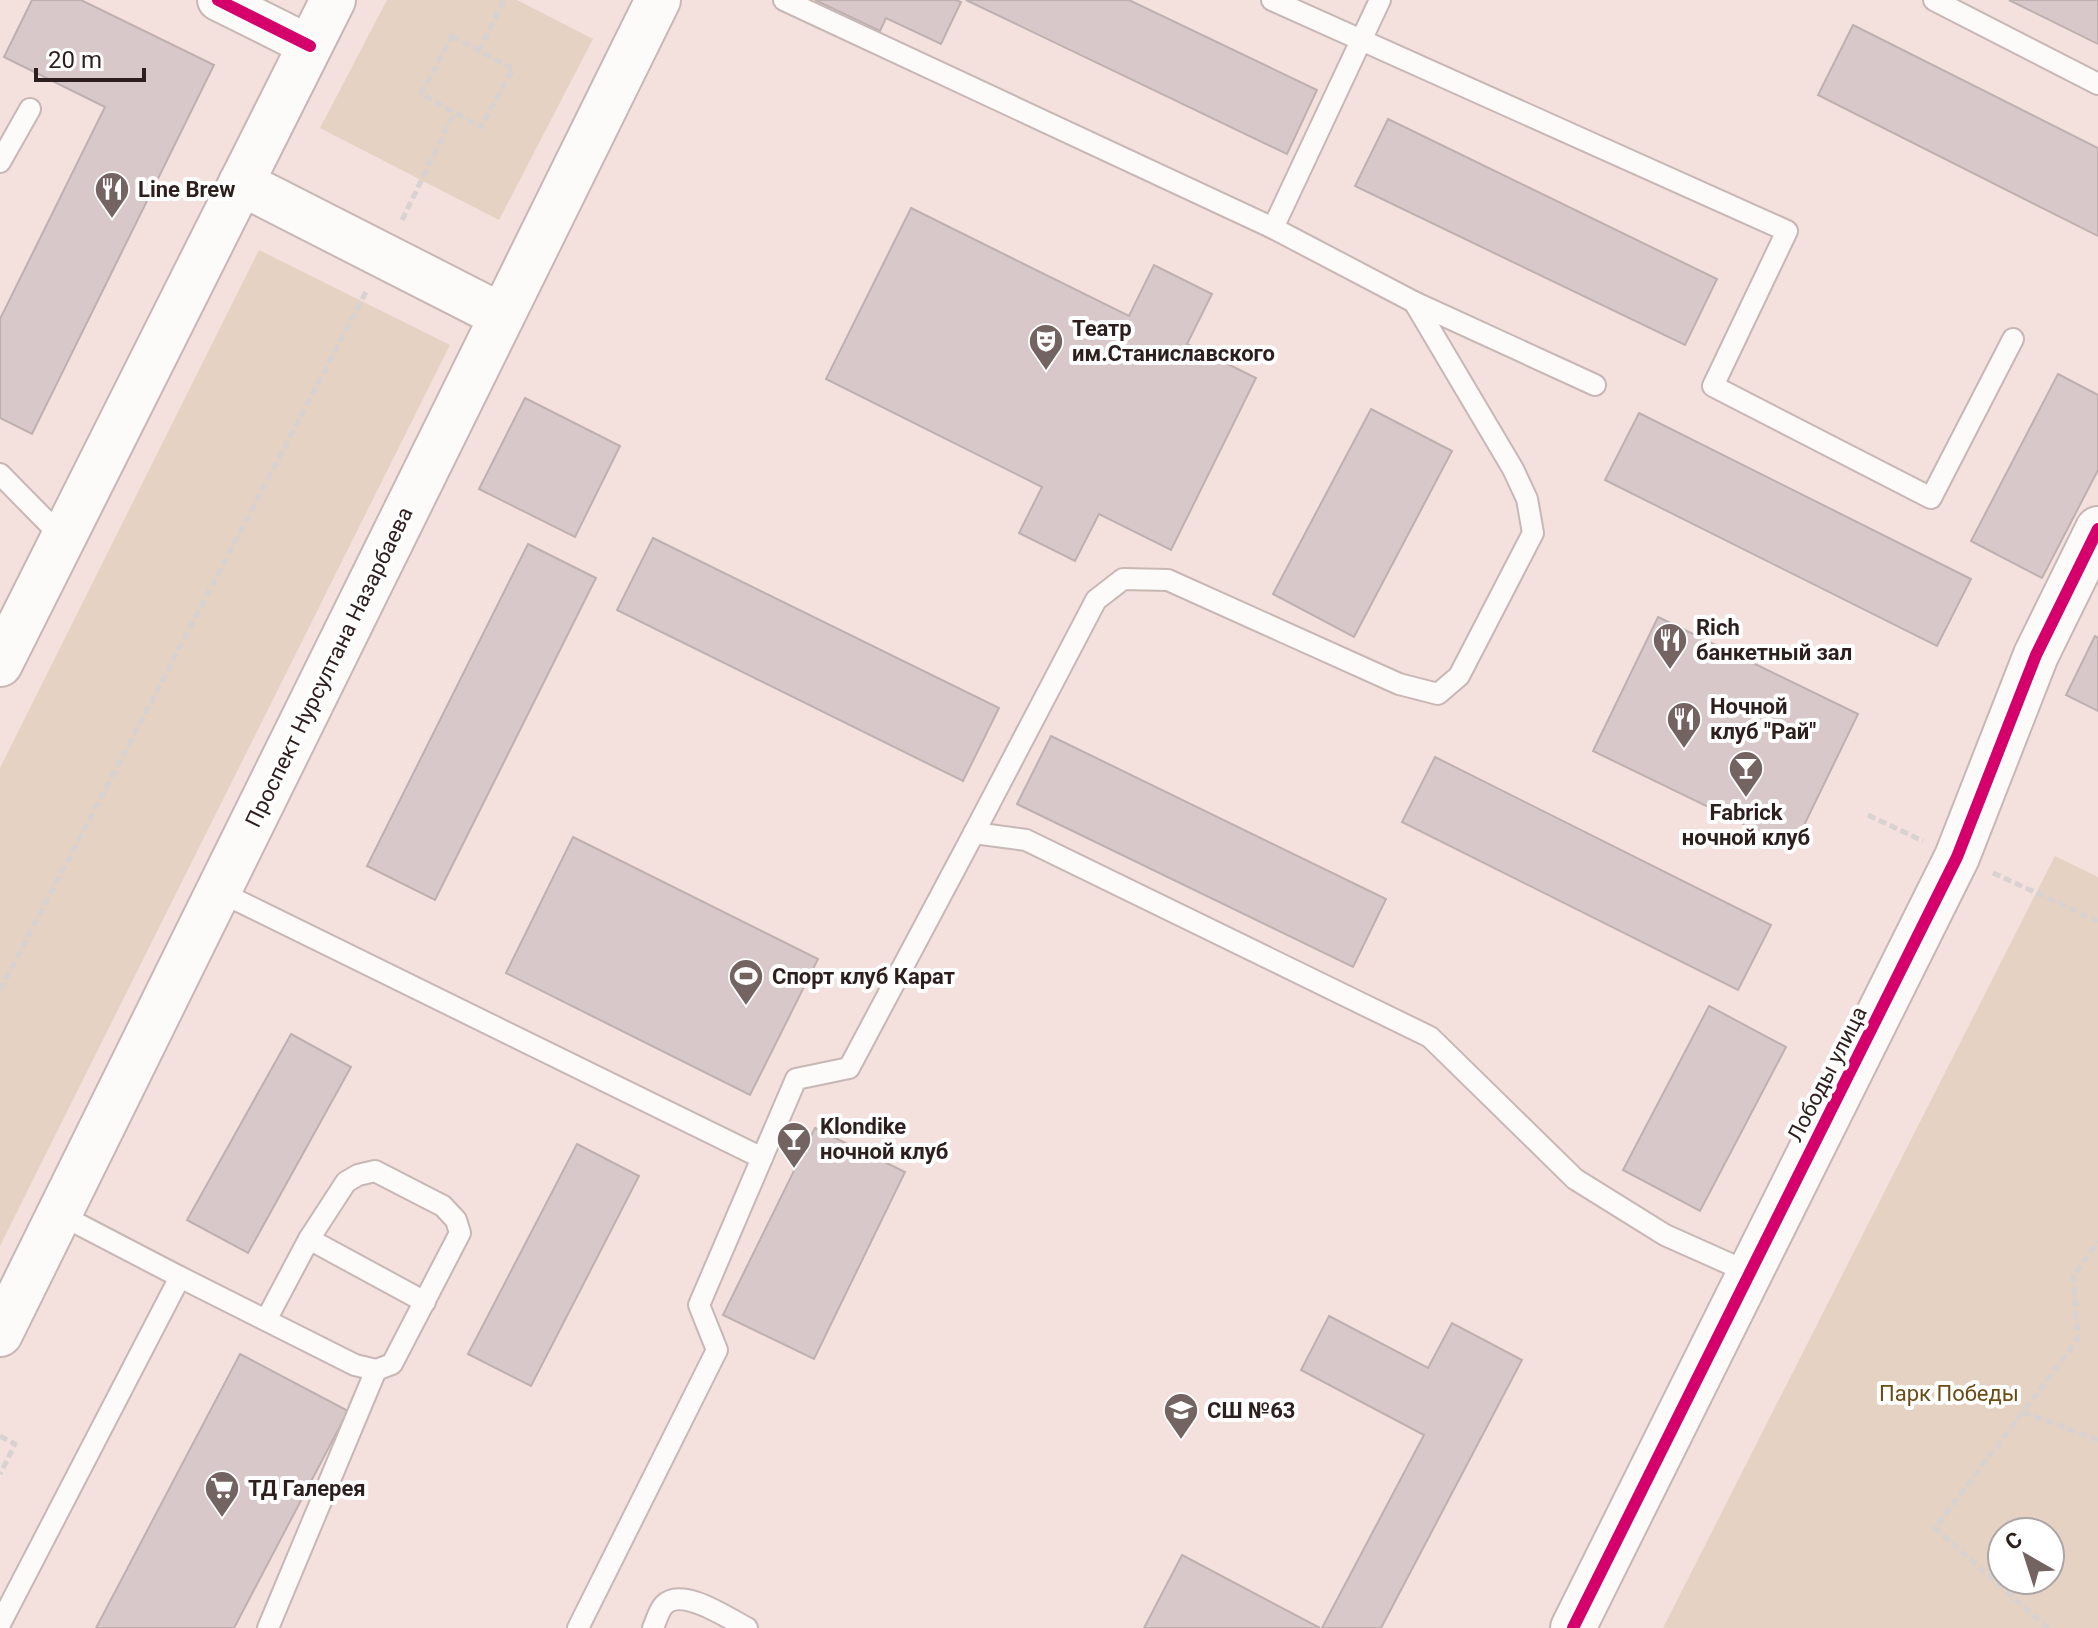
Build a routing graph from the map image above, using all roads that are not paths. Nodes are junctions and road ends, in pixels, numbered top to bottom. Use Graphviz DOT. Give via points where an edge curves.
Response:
graph roads {
  1 [pos="218,0"];
  2 [pos="333,0"];
  3 [pos="658,0"];
  4 [pos="784,0"];
  5 [pos="1272,0"];
  6 [pos="1380,0"];
  7 [pos="1934,0"];
  8 [pos="1362,42"];
  9 [pos="310,46"];
  10 [pos="2098,84"];
  11 [pos="30,109"];
  12 [pos="0,162"];
  13 [pos="241,183"];
  14 [pos="1273,228"];
  15 [pos="1414,302"];
  16 [pos="502,316"];
  17 [pos="2013,339"];
  18 [pos="1595,385"];
  19 [pos="0,474"];
  20 [pos="2098,529"];
  21 [pos="63,538"];
  22 [pos="0,664"];
  23 [pos="974,833"];
  24 [pos="218,891"];
  25 [pos="762,1158"];
  26 [pos="59,1214"];
  27 [pos="309,1239"];
  28 [pos="1750,1273"];
  29 [pos="180,1277"];
  30 [pos="425,1302"];
  31 [pos="266,1320"];
  32 [pos="0,1334"];
  33 [pos="376,1370"];
  34 [pos="0,1624"];
  35 [pos="268,1628"];
  36 [pos="578,1628"];
  37 [pos="653,1628"];
  38 [pos="747,1628"];
  39 [pos="1573,1628"];
  1 -- 9 [label="street"];
  2 -- 9 [label="main road"];
  3 -- 16 [label="main road, Проспект Нурсултана Назарбаева"];
  4 -- 14 [label="lane"];
  5 -- 8 [label="lane"];
  6 -- 8 [label="lane"];
  7 -- 10 [label="lane"];
  8 -- 14 [label="lane"];
  8 -- 17 [label="lane" via="1787,231 1713,386 1931,498"];
  9 -- 13 [label="main road"];
  11 -- 12 [label="lane"];
  13 -- 16 [label="main road"];
  13 -- 21 [label="main road"];
  14 -- 15 [label="lane"];
  15 -- 18 [label="lane"];
  15 -- 23 [label="lane" via="1513,469 1527,499 1533,533 1459,676 1438,694 1399,684 1168,580 1123,579 1096,600"];
  16 -- 24 [label="main road, Проспект Нурсултана Назарбаева"];
  19 -- 21 [label="lane"];
  20 -- 28 [label="main road, Лободы улица" via="2036,655 1957,857"];
  21 -- 22 [label="main road"];
  23 -- 25 [label="lane" via="849,1068 796,1079"];
  23 -- 28 [label="lane" via="1026,840 1430,1037 1575,1179 1665,1235"];
  24 -- 25 [label="lane"];
  24 -- 26 [label="main road, Проспект Нурсултана Назарбаева"];
  25 -- 36 [label="lane" via="699,1305 717,1350"];
  26 -- 29 [label="lane"];
  26 -- 32 [label="main road, Проспект Нурсултана Назарбаева"];
  27 -- 30 [label="lane"];
  27 -- 30 [label="lane" via="346,1182 358,1175 375,1171 443,1206 460,1233"];
  27 -- 31 [label="lane"];
  28 -- 39 [label="main road, Лободы улица"];
  29 -- 31 [label="lane"];
  29 -- 34 [label="lane"];
  30 -- 33 [label="lane" via="392,1364"];
  31 -- 33 [label="lane" via="355,1365"];
  33 -- 35 [label="lane"];
  37 -- 38 [label="lane" via="662,1606 673,1599 691,1599"];
}
